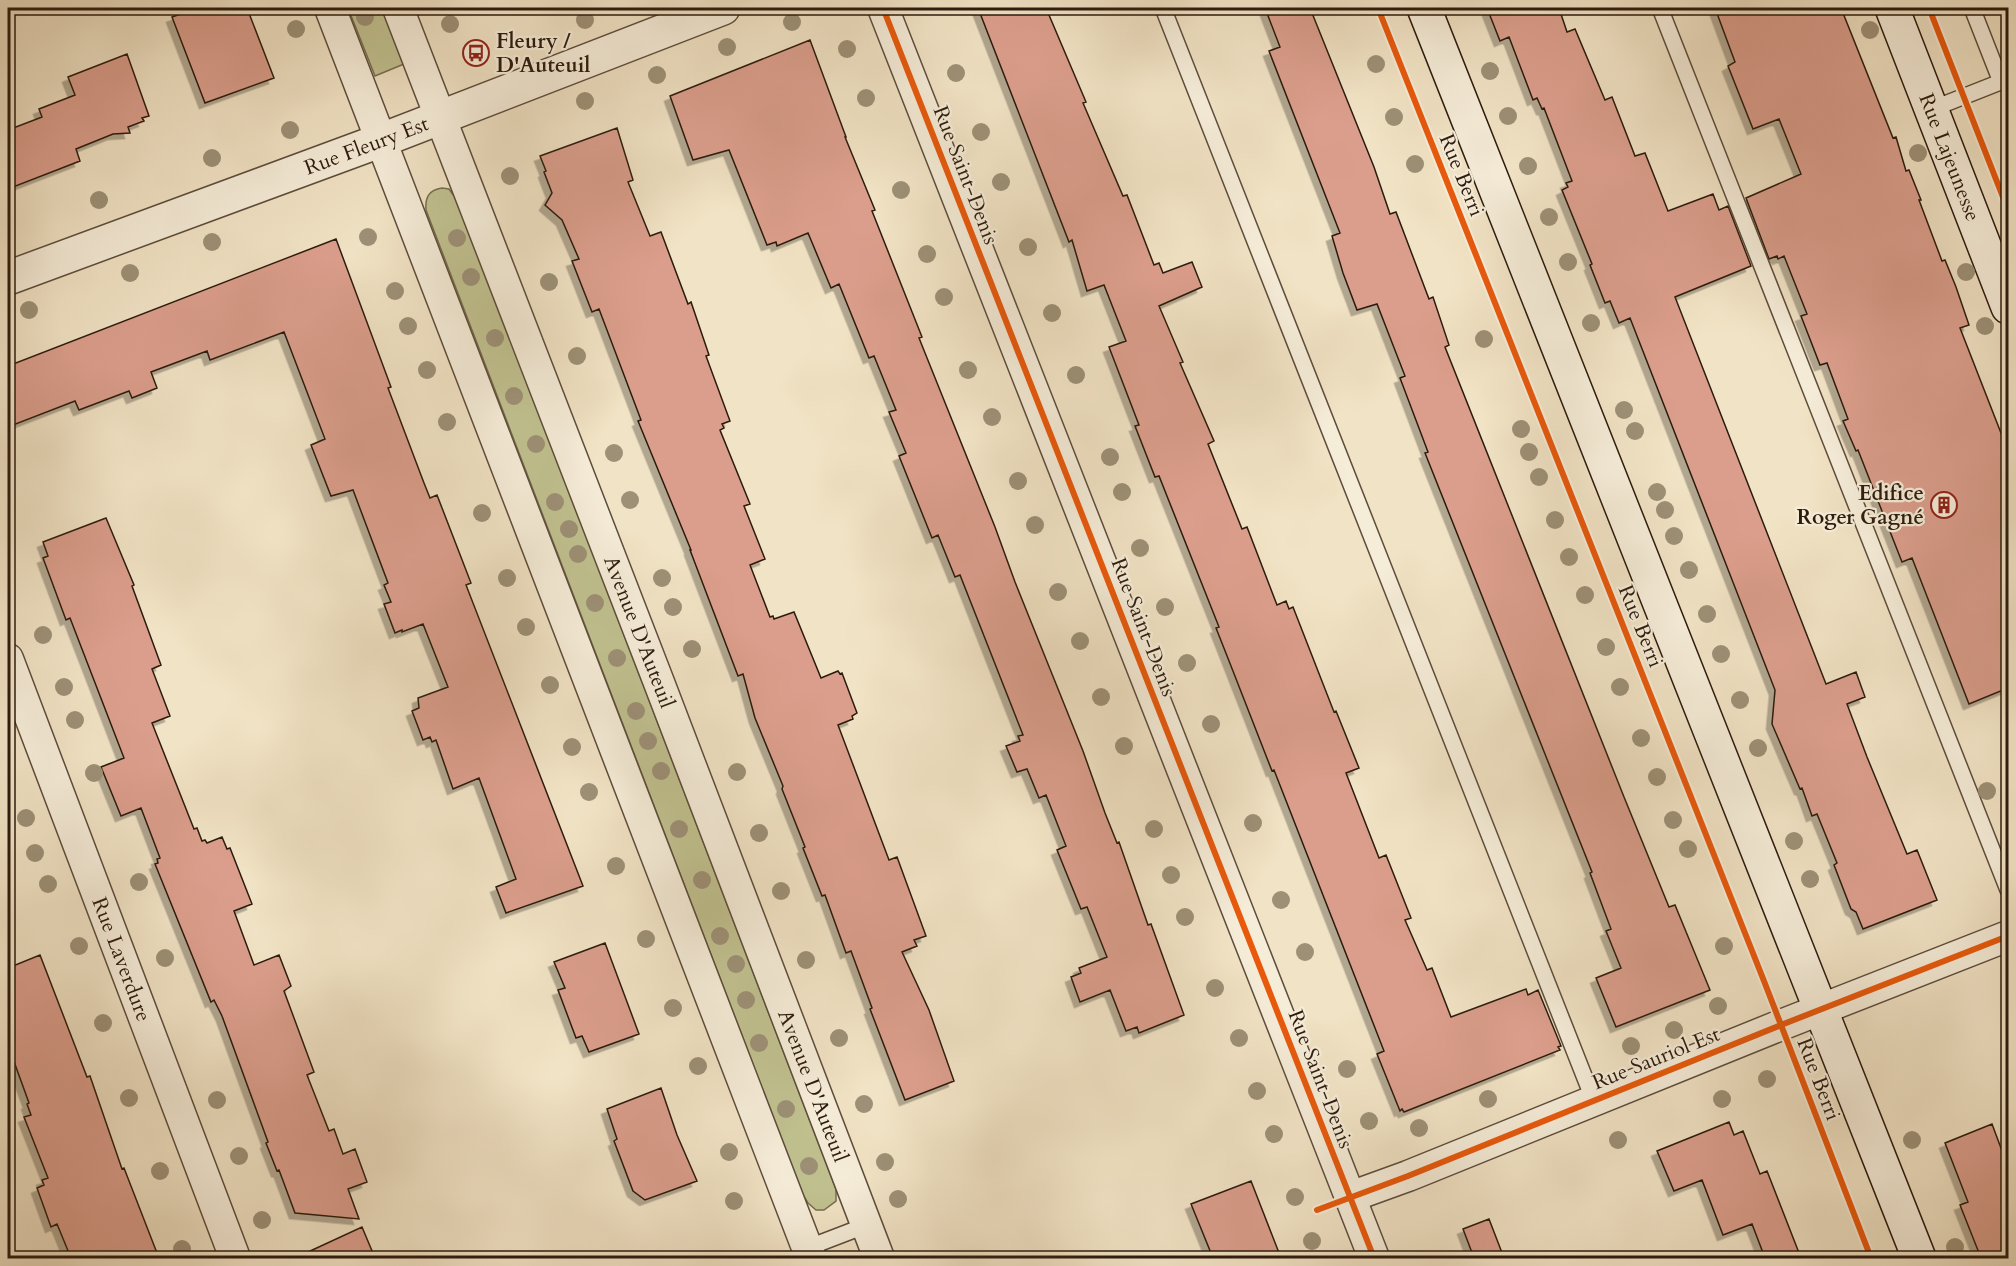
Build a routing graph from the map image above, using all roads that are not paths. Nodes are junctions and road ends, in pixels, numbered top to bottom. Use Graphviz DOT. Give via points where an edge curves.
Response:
graph roads {
  1 [pos="330,8"];
  2 [pos="398,8"];
  3 [pos="723,8"];
  4 [pos="883,8"];
  5 [pos="1163,8"];
  6 [pos="1424,8"];
  7 [pos="1659,8"];
  8 [pos="1892,8"];
  9 [pos="1972,8"];
  10 [pos="2005,80"];
  11 [pos="1932,109"];
  12 [pos="440,117"];
  13 [pos="382,140"];
  14 [pos="8,278"];
  15 [pos="2008,307"];
  16 [pos="8,659"];
  17 [pos="2008,890"];
  18 [pos="2008,936"];
  19 [pos="1820,1010"];
  20 [pos="1594,1101"];
  21 [pos="1350,1197"];
  22 [pos="867,1225"];
  23 [pos="809,1253"];
  24 [pos="236,1258"];
  25 [pos="879,1258"];
  26 [pos="1374,1258"];
  27 [pos="1919,1258"];
  1 -- 13 [label="street"];
  2 -- 12 [label="street, Avenue D'Auteuil"];
  3 -- 12 [label="main road, Rue Fleury Est"];
  4 -- 21 [label="street, Rue Saint-Denis"];
  5 -- 20 [label="lane"];
  6 -- 19 [label="main road, Rue Berri"];
  7 -- 17 [label="lane"];
  8 -- 11 [label="main road, Rue Lajeunesse"];
  9 -- 10 [label="lane"];
  10 -- 11 [label="lane"];
  11 -- 15 [label="main road, Rue Lajeunesse"];
  12 -- 13 [label="main road, Rue Fleury Est"];
  12 -- 22 [label="street, Avenue D'Auteuil"];
  13 -- 14 [label="main road, Rue Fleury Est"];
  13 -- 23 [label="street"];
  16 -- 24 [label="street, Rue Laverdure"];
  18 -- 19 [label="street, Rue Sauriol Est"];
  19 -- 20 [label="street, Rue Sauriol Est"];
  19 -- 27 [label="main road, Rue Berri"];
  20 -- 21 [label="street, Rue Sauriol Est"];
  21 -- 26 [label="street, Rue Saint-Denis"];
  22 -- 23 [label="lane"];
  22 -- 25 [label="street, Avenue D'Auteuil"];
}
